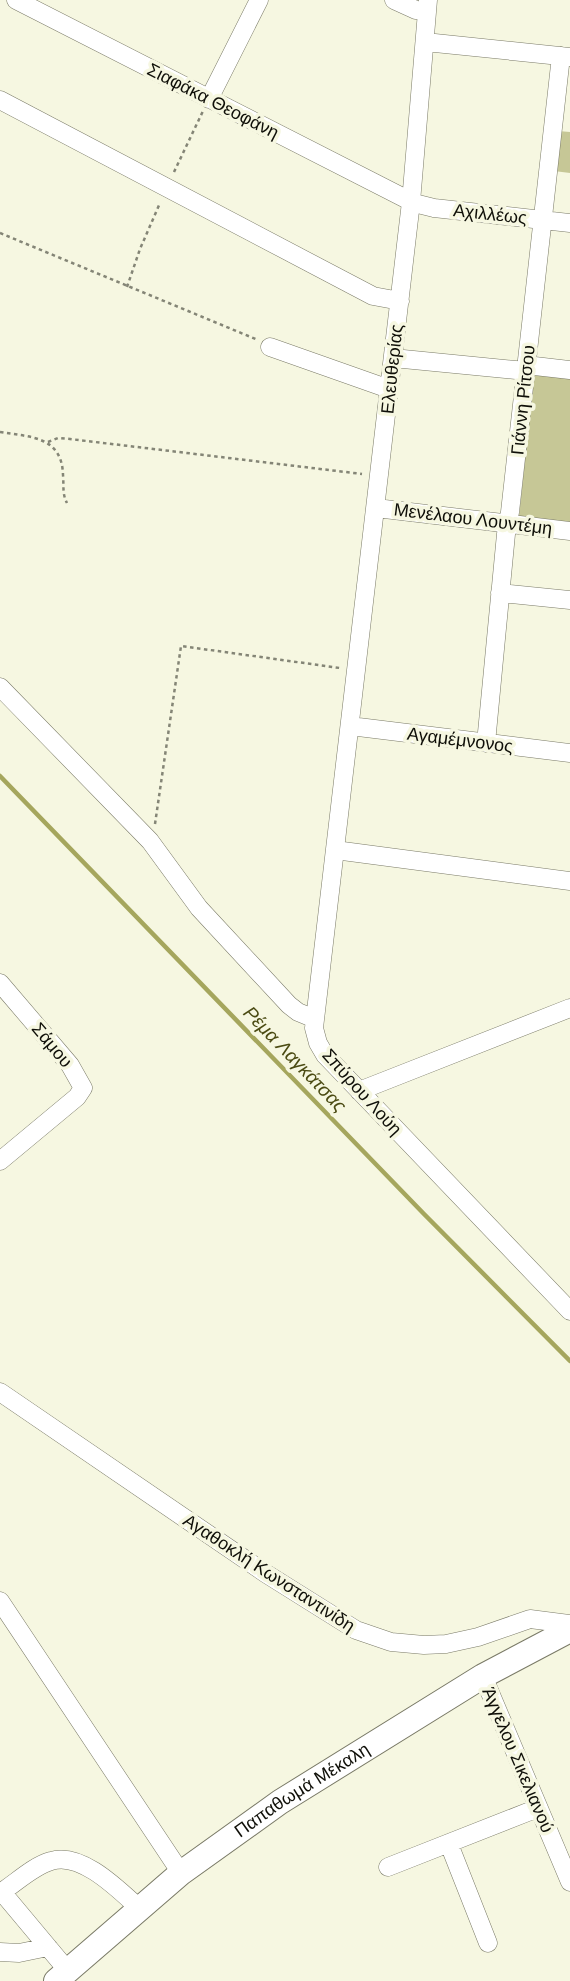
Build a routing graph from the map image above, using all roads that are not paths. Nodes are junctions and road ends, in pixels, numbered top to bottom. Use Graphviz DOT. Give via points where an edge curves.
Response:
graph roads {
  1 [pos="16,0"];
  2 [pos="259,0"];
  3 [pos="394,0"];
  4 [pos="45,6"];
  5 [pos="428,6"];
  6 [pos="425,42"];
  7 [pos="565,57"];
  8 [pos="209,99"];
  9 [pos="0,100"];
  10 [pos="411,202"];
  11 [pos="542,220"];
  12 [pos="570,223"];
  13 [pos="400,301"];
  14 [pos="270,347"];
  15 [pos="393,358"];
  16 [pos="526,368"];
  17 [pos="570,370"];
  18 [pos="389,389"];
  19 [pos="376,508"];
  20 [pos="508,523"];
  21 [pos="570,530"];
  22 [pos="500,593"];
  23 [pos="570,600"];
  24 [pos="0,687"];
  25 [pos="350,726"];
  26 [pos="486,743"];
  27 [pos="570,753"];
  28 [pos="335,849"];
  29 [pos="570,881"];
  30 [pos="0,983"];
  31 [pos="570,1008"];
  32 [pos="315,1019"];
  33 [pos="359,1091"];
  34 [pos="0,1161"];
  35 [pos="570,1311"];
  36 [pos="0,1392"];
  37 [pos="0,1601"];
  38 [pos="570,1624"];
  39 [pos="570,1630"];
  40 [pos="483,1676"];
  41 [pos="538,1808"];
  42 [pos="449,1844"];
  43 [pos="388,1867"];
  44 [pos="181,1873"];
  45 [pos="570,1882"];
  46 [pos="1,1892"];
  47 [pos="139,1908"];
  48 [pos="488,1943"];
  49 [pos="48,1947"];
  50 [pos="0,1952"];
  51 [pos="62,1976"];
  1 -- 4 [label="street, Σιαφάκα Θεοφάνη"];
  2 -- 8 [label="street"];
  3 -- 5 [label="street" via="416,10"];
  4 -- 8 [label="street, Σιαφάκα Θεοφάνη"];
  5 -- 6 [label="street, Ελευθερίας"];
  6 -- 7 [label="street"];
  6 -- 10 [label="street, Ελευθερίας"];
  7 -- 11 [label="street, Γιάννη Ρίτσου"];
  8 -- 10 [label="street, Σιαφάκα Θεοφάνη"];
  9 -- 13 [label="street" via="373,296"];
  10 -- 11 [label="street, Αχιλλέως"];
  10 -- 13 [label="street, Ελευθερίας"];
  11 -- 12 [label="street, Αχιλλέως"];
  11 -- 16 [label="street, Γιάννη Ρίτσου"];
  13 -- 15 [label="street, Ελευθερίας"];
  14 -- 18 [label="street"];
  15 -- 16 [label="street"];
  15 -- 18 [label="street, Ελευθερίας"];
  16 -- 17 [label="street"];
  16 -- 20 [label="street, Γιάννη Ρίτσου"];
  18 -- 19 [label="street, Ελευθερίας"];
  19 -- 20 [label="street, Μενέλαου Λουντέμη"];
  19 -- 25 [label="street, Ελευθερίας"];
  20 -- 21 [label="street, Μενέλαου Λουντέμη"];
  20 -- 22 [label="street, Γιάννη Ρίτσου"];
  22 -- 23 [label="street"];
  22 -- 26 [label="street, Γιάννη Ρίτσου"];
  24 -- 32 [label="street" via="150,841 199,908 280,995 298,1012"];
  25 -- 26 [label="street, Αγαμέμνονoς"];
  25 -- 28 [label="street, Σπύρου Λούη"];
  26 -- 27 [label="street, Αγαμέμνονoς"];
  28 -- 29 [label="street"];
  28 -- 32 [label="street, Σπύρου Λούη"];
  30 -- 34 [label="street, Σάμου" via="83,1088"];
  31 -- 33 [label="street"];
  32 -- 33 [label="street, Σπύρου Λούη" via="321,1050"];
  33 -- 35 [label="street, Σπύρου Λούη"];
  36 -- 38 [label="street, Αγαθοκλή Κωνσταντινίδη" via="356,1630 391,1642 424,1645 478,1637 530,1619"];
  37 -- 44 [label="street"];
  39 -- 40 [label="street, Παπαθωμά Μέκαλη"];
  40 -- 41 [label="street, Άγγελου Σικελιανού"];
  40 -- 44 [label="street, Παπαθωμά Μέκαλη" via="281,1802"];
  41 -- 42 [label="street"];
  41 -- 45 [label="street, Άγγελου Σικελιανού"];
  42 -- 43 [label="street"];
  42 -- 48 [label="street"];
  44 -- 47 [label="street, Παπαθωμά Μέκαλη"];
  46 -- 47 [label="street" via="46,1863 66,1859 100,1874"];
  46 -- 49 [label="street"];
  47 -- 51 [label="street, Παπαθωμά Μέκαλη"];
  49 -- 50 [label="street"];
  49 -- 51 [label="street"];
}
